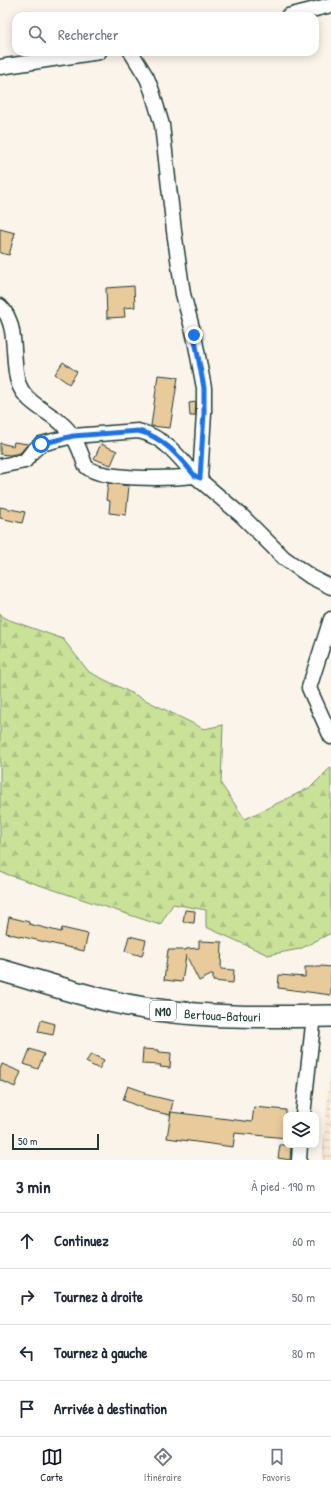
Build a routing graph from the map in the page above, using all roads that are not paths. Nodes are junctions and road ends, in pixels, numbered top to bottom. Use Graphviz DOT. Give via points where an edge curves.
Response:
graph roads {
  1 [pos="331,5"];
  2 [pos="304,12"];
  3 [pos="73,56"];
  4 [pos="133,56"];
  5 [pos="0,67"];
  6 [pos="0,306"];
  7 [pos="73,436"];
  8 [pos="0,466"];
  9 [pos="198,477"];
  10 [pos="331,587"];
  11 [pos="331,619"];
  12 [pos="331,736"];
  13 [pos="0,970"];
  14 [pos="322,1016"];
  15 [pos="305,1112"];
  16 [pos="300,1148"];
  17 [pos="299,1160"];
  1 -- 2 [label="street"];
  3 -- 5 [label="street"];
  4 -- 9 [label="street" via="147,78 162,125 184,294 204,388"];
  6 -- 7 [label="street" via="11,326 18,382 28,400 52,415"];
  7 -- 8 [label="street" via="41,444 26,462"];
  7 -- 9 [label="street" via="127,431 146,432 172,450"];
  7 -- 9 [label="street" via="85,466 91,470 105,474 153,478"];
  9 -- 10 [label="street" via="284,558"];
  11 -- 12 [label="street" via="309,688"];
  13 -- 14 [label="highway, Bertoua-Batouri / N10" via="93,998 157,1010 202,1015"];
  14 -- 15 [label="street"];
  16 -- 17 [label="street"];
}
